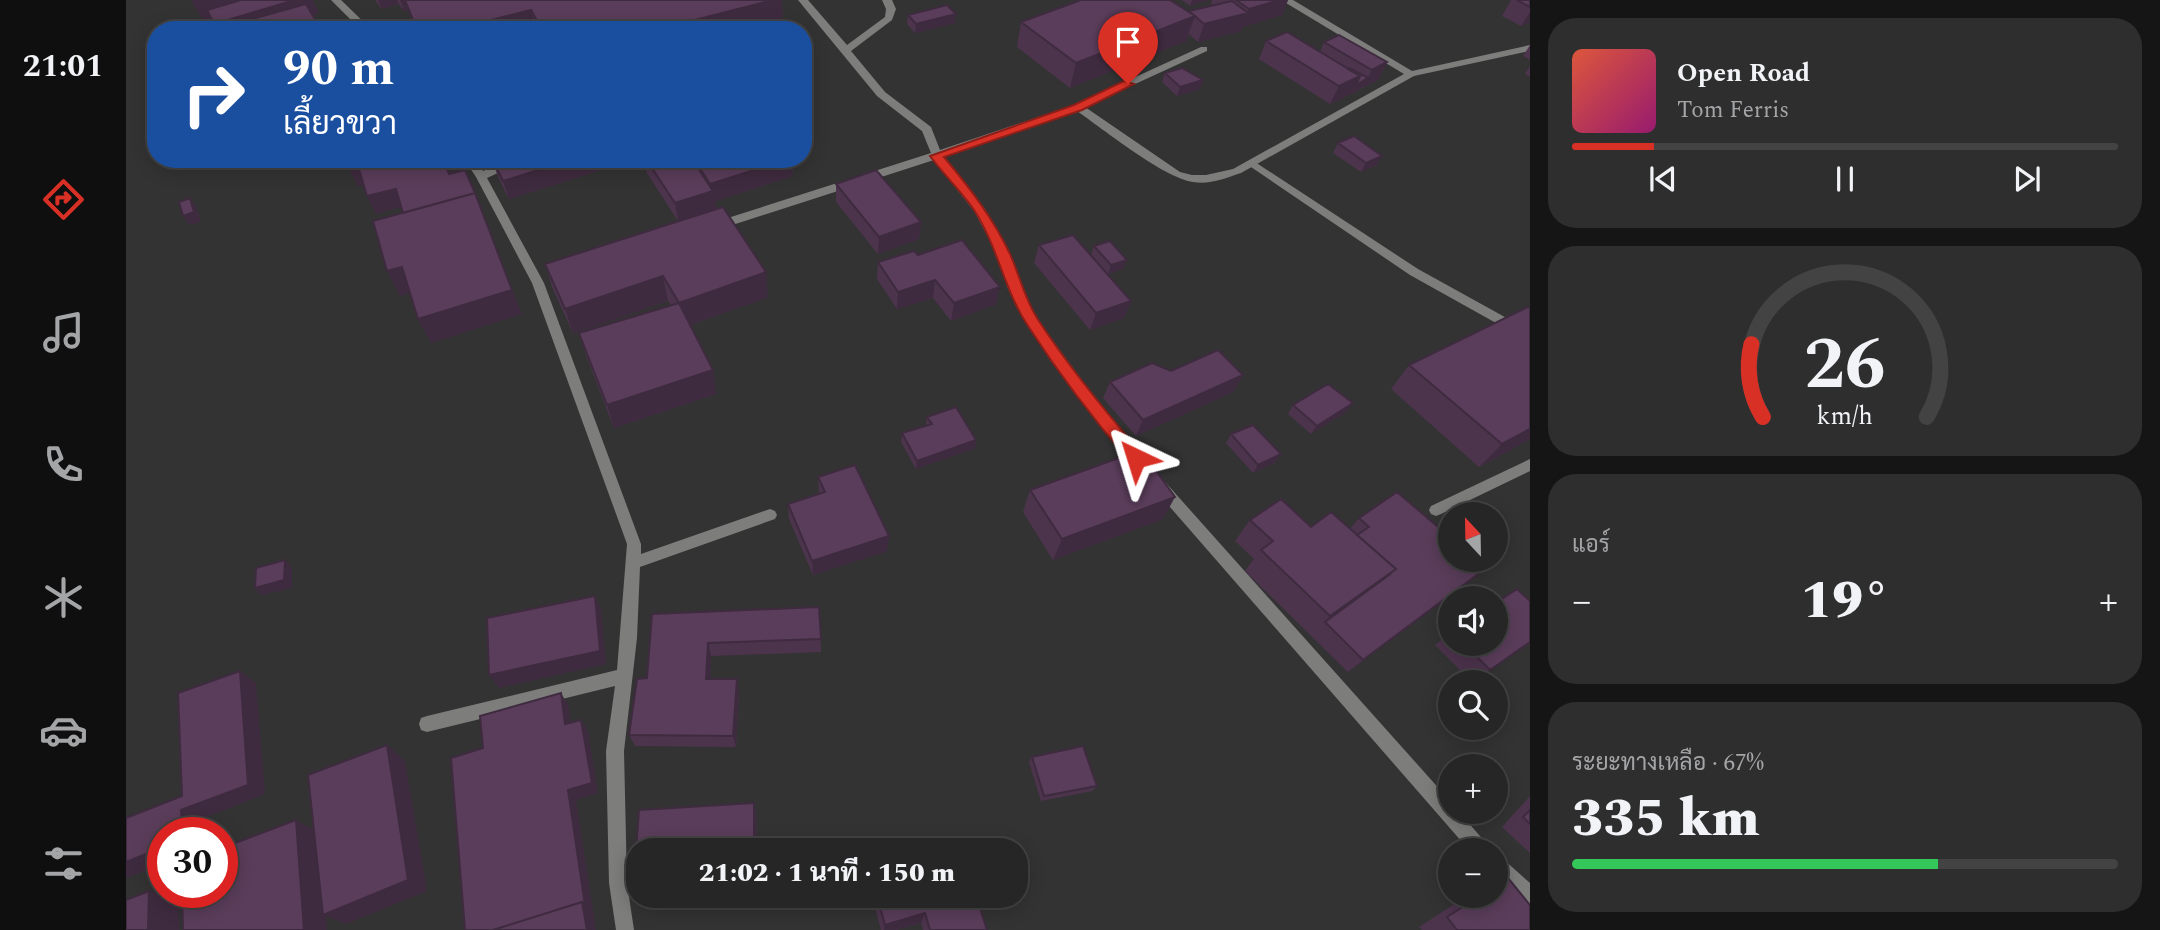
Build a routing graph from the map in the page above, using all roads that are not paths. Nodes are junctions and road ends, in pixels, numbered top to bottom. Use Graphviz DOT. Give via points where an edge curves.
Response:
graph roads {
  1 [pos="336,0"];
  2 [pos="803,0"];
  3 [pos="887,0"];
  4 [pos="1286,0"];
  5 [pos="358,21"];
  6 [pos="1530,48"];
  7 [pos="1204,49"];
  8 [pos="846,50"];
  9 [pos="1411,74"];
  10 [pos="1078,107"];
  11 [pos="937,156"];
  12 [pos="1252,163"];
  13 [pos="475,168"];
  14 [pos="501,168"];
  15 [pos="481,176"];
  16 [pos="697,232"];
  17 [pos="1530,337"];
  18 [pos="1530,466"];
  19 [pos="1436,510"];
  20 [pos="769,515"];
  21 [pos="633,563"];
  22 [pos="624,676"];
  23 [pos="427,724"];
  24 [pos="1470,838"];
  25 [pos="1508,875"];
  26 [pos="1530,895"];
  27 [pos="625,930"];
  1 -- 5 [label="street"];
  2 -- 8 [label="street"];
  3 -- 8 [label="street" via="889,18"];
  4 -- 9 [label="street"];
  6 -- 9 [label="street"];
  7 -- 10 [label="street"];
  8 -- 11 [label="street" via="881,94 927,129"];
  9 -- 12 [label="street"];
  10 -- 11 [label="street"];
  10 -- 12 [label="street" via="1189,180 1208,180"];
  11 -- 16 [label="street"];
  11 -- 24 [label="street" via="979,209 1032,322 1104,421"];
  12 -- 17 [label="street" via="1414,272"];
  13 -- 15 [label="street"];
  14 -- 15 [label="street"];
  15 -- 21 [label="street" via="544,281 634,544"];
  18 -- 19 [label="street"];
  20 -- 21 [label="street"];
  21 -- 22 [label="street"];
  22 -- 23 [label="street"];
  22 -- 27 [label="street" via="615,751 618,883"];
  25 -- 26 [label="street"];
}
